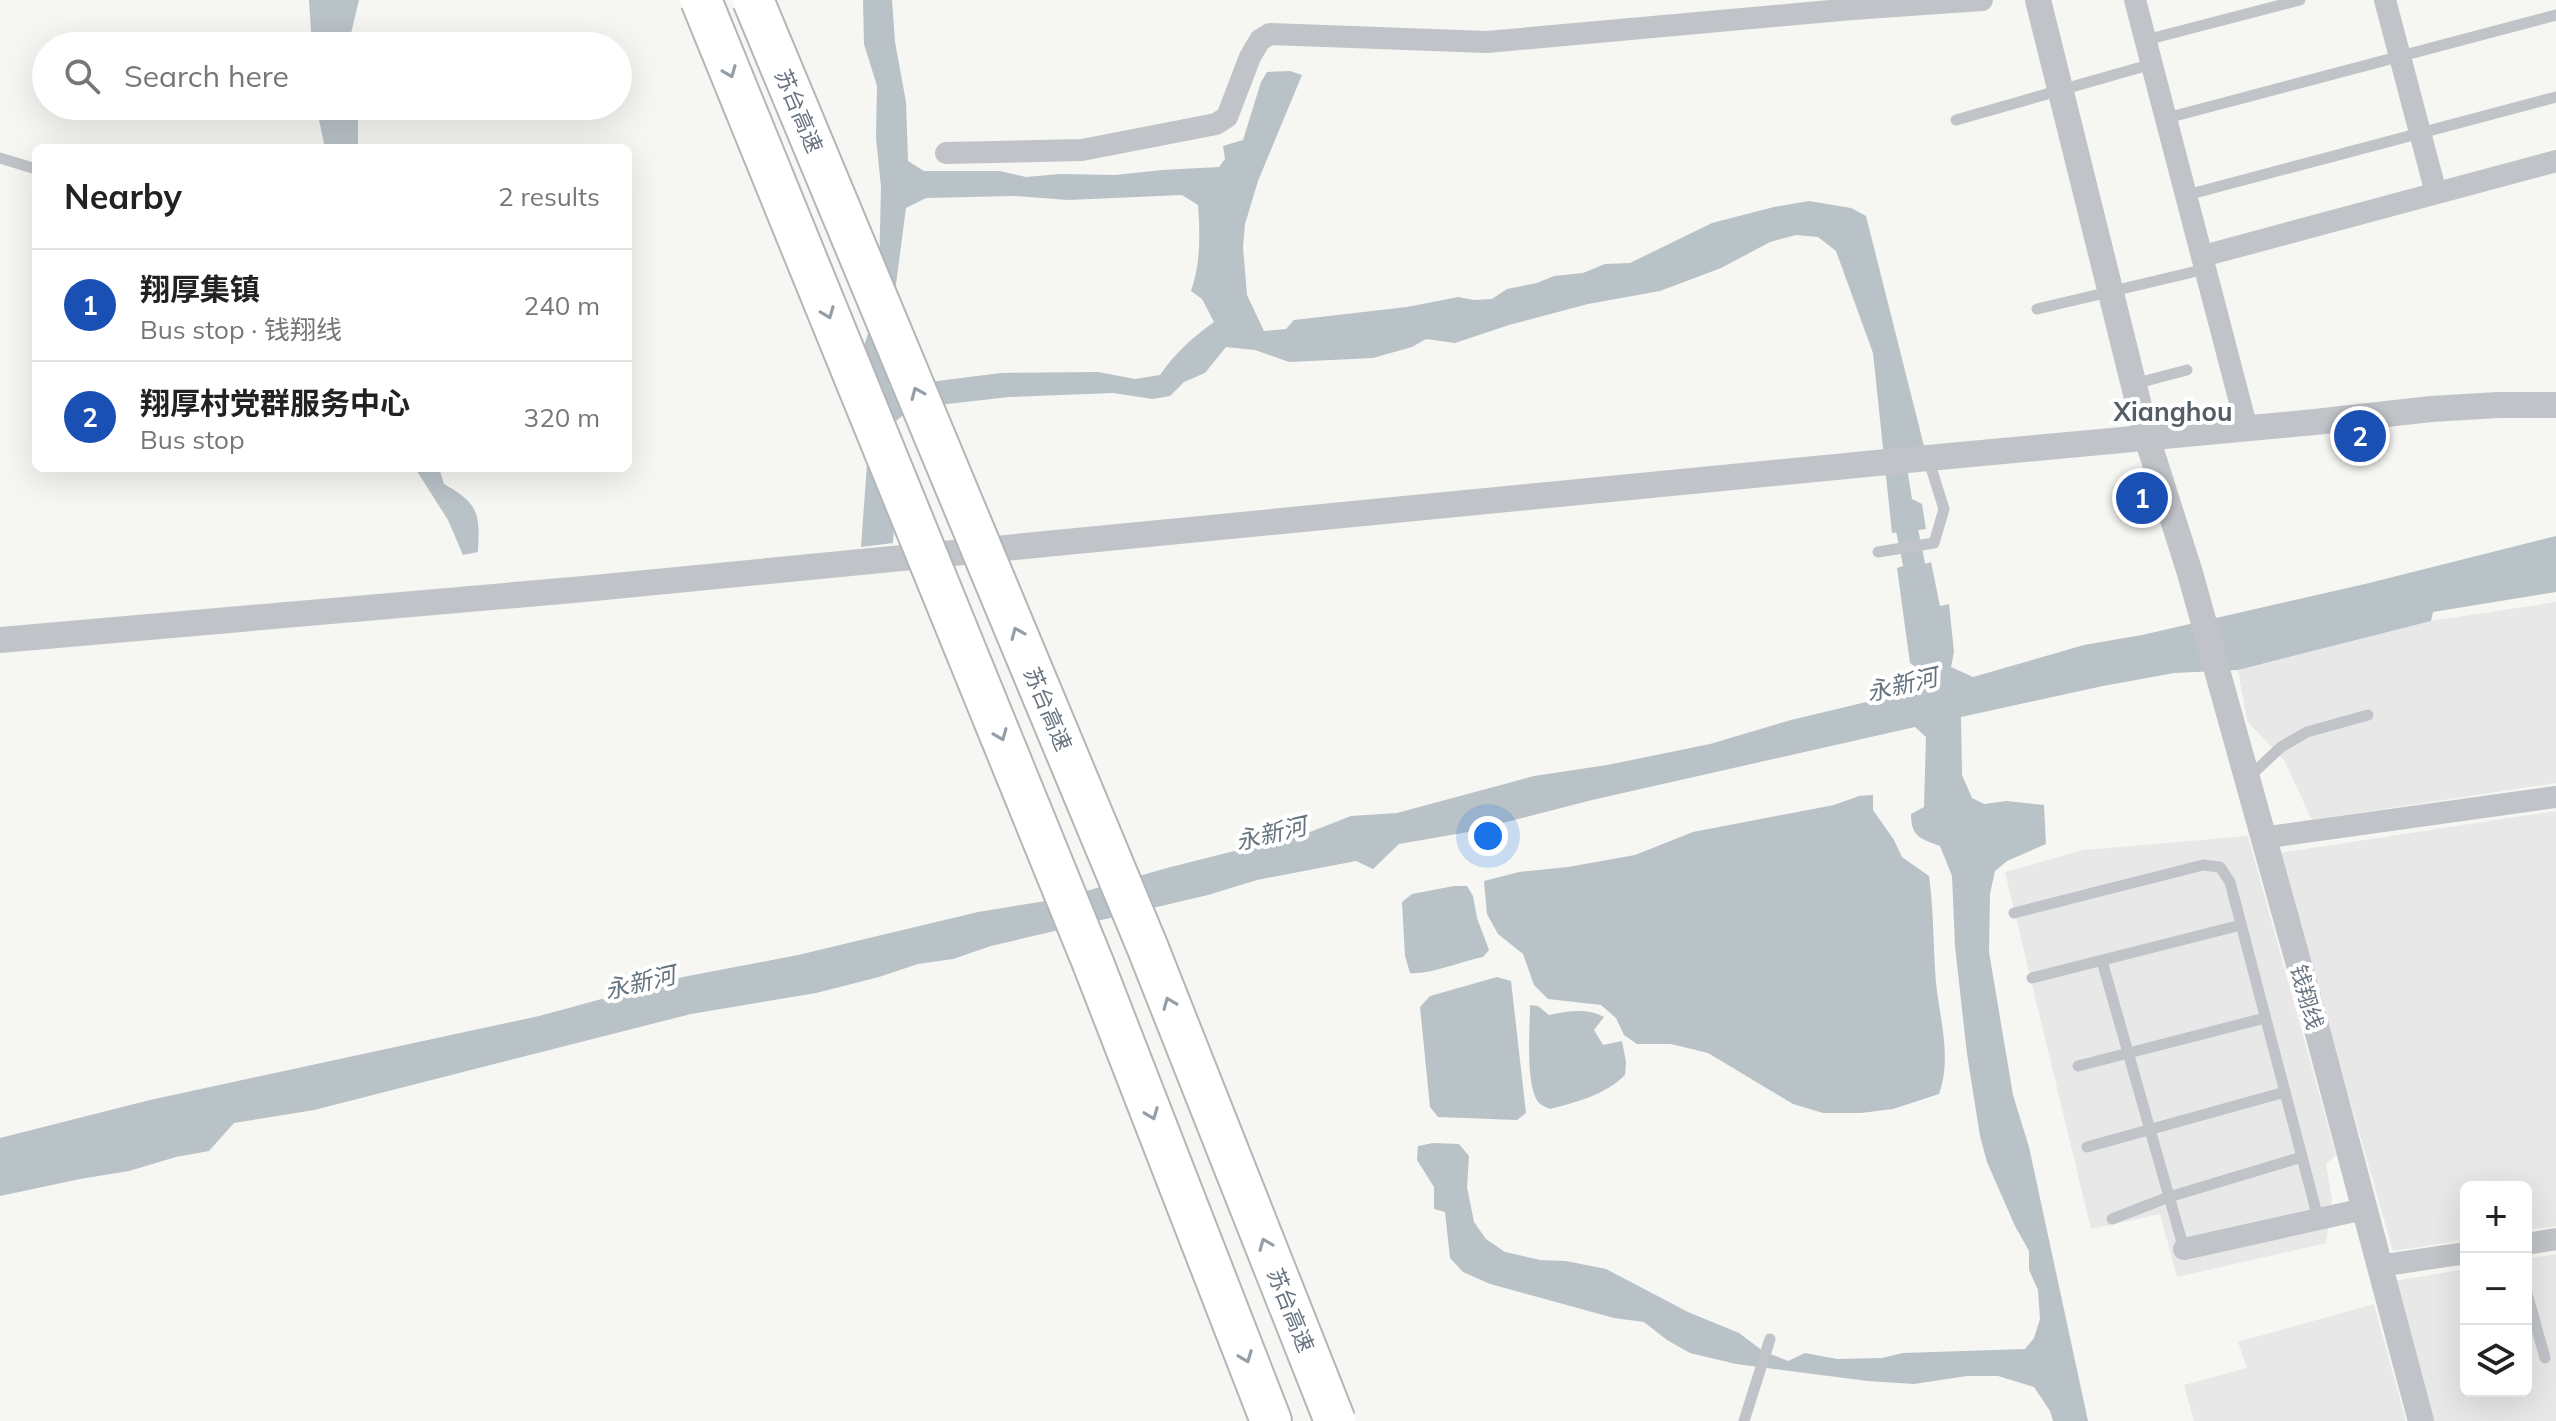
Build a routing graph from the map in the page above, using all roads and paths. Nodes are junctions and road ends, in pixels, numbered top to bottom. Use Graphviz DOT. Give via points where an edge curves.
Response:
graph roads {
  1 [pos="701,0"];
  2 [pos="753,0"];
  3 [pos="1982,0"];
  4 [pos="2038,0"];
  5 [pos="2135,0"];
  6 [pos="2300,0"];
  7 [pos="2385,0"];
  8 [pos="1716,11"];
  9 [pos="2556,15"];
  10 [pos="2146,40"];
  11 [pos="2400,57"];
  12 [pos="2152,64"];
  13 [pos="2061,90"];
  14 [pos="2556,97"];
  15 [pos="2167,118"];
  16 [pos="1956,120"];
  17 [pos="2420,133"];
  18 [pos="946,153"];
  19 [pos="0,158"];
  20 [pos="2556,161"];
  21 [pos="32,168"];
  22 [pos="2436,193"];
  23 [pos="2187,195"];
  24 [pos="2205,262"];
  25 [pos="2110,291"];
  26 [pos="2037,309"];
  27 [pos="2187,370"];
  28 [pos="2133,384"];
  29 [pos="2556,405"];
  30 [pos="2247,429"];
  31 [pos="2147,438"];
  32 [pos="1928,458"];
  33 [pos="1878,552"];
  34 [pos="0,640"];
  35 [pos="2368,715"];
  36 [pos="2246,780"];
  37 [pos="2556,797"];
  38 [pos="2262,838"];
  39 [pos="2014,913"];
  40 [pos="2241,925"];
  41 [pos="2102,961"];
  42 [pos="2032,978"];
  43 [pos="2265,1018"];
  44 [pos="2128,1053"];
  45 [pos="2078,1066"];
  46 [pos="2285,1092"];
  47 [pos="2149,1129"];
  48 [pos="2087,1147"];
  49 [pos="2302,1157"];
  50 [pos="2169,1197"];
  51 [pos="2364,1209"];
  52 [pos="2318,1218"];
  53 [pos="2112,1219"];
  54 [pos="2556,1239"];
  55 [pos="2532,1243"];
  56 [pos="2184,1249"];
  57 [pos="2460,1254"];
  58 [pos="2379,1266"];
  59 [pos="2532,1311"];
  60 [pos="1770,1339"];
  61 [pos="2545,1358"];
  62 [pos="1271,1421"];
  63 [pos="1335,1421"];
  64 [pos="1744,1421"];
  65 [pos="2421,1421"];
  1 -- 62 [label="highway, one-way, bridge" via="1093,963"];
  63 -- 2 [label="highway, 苏台高速, one-way, bridge" via="1147,946"];
  3 -- 8 [label="street"];
  4 -- 13 [label="street, 钱翔线"];
  5 -- 10 [label="street"];
  6 -- 10 [label="lane"];
  7 -- 11 [label="street"];
  8 -- 18 [label="street" via="1487,42 1270,34 1250,57 1227,117 1216,124 1082,150"];
  9 -- 11 [label="lane"];
  10 -- 12 [label="street"];
  11 -- 15 [label="lane"];
  11 -- 17 [label="street"];
  12 -- 13 [label="lane"];
  12 -- 15 [label="street"];
  13 -- 16 [label="lane"];
  13 -- 25 [label="street, 钱翔线"];
  14 -- 17 [label="lane"];
  15 -- 23 [label="street"];
  17 -- 22 [label="street"];
  17 -- 23 [label="lane"];
  19 -- 21 [label="lane"];
  20 -- 22 [label="street"];
  22 -- 24 [label="street"];
  23 -- 24 [label="street"];
  24 -- 25 [label="lane"];
  24 -- 30 [label="street"];
  25 -- 26 [label="lane"];
  25 -- 28 [label="street, 钱翔线"];
  27 -- 28 [label="lane"];
  28 -- 31 [label="street, 钱翔线"];
  29 -- 30 [label="street" via="2431,409"];
  30 -- 31 [label="street"];
  31 -- 32 [label="street"];
  31 -- 36 [label="street, 钱翔线"];
  32 -- 33 [label="lane" via="1944,509 1934,543"];
  32 -- 34 [label="street" via="584,589"];
  35 -- 36 [label="lane" via="2307,732 2281,747"];
  36 -- 38 [label="street, 钱翔线"];
  37 -- 38 [label="street"];
  38 -- 51 [label="street, 钱翔线"];
  39 -- 40 [label="lane" via="2203,865 2220,867 2230,882"];
  40 -- 41 [label="lane"];
  40 -- 43 [label="lane"];
  41 -- 42 [label="lane"];
  41 -- 44 [label="lane"];
  43 -- 44 [label="lane"];
  43 -- 46 [label="lane"];
  44 -- 45 [label="lane"];
  44 -- 47 [label="lane"];
  46 -- 47 [label="lane"];
  46 -- 49 [label="lane"];
  47 -- 48 [label="lane"];
  47 -- 50 [label="lane"];
  49 -- 50 [label="lane"];
  49 -- 52 [label="lane"];
  50 -- 53 [label="lane"];
  50 -- 56 [label="lane"];
  51 -- 52 [label="street"];
  51 -- 58 [label="street, 钱翔线"];
  52 -- 56 [label="street"];
  54 -- 55 [label="street"];
  57 -- 58 [label="street"];
  58 -- 65 [label="street, 钱翔线"];
  59 -- 61 [label="lane"];
  60 -- 64 [label="lane"];
}
